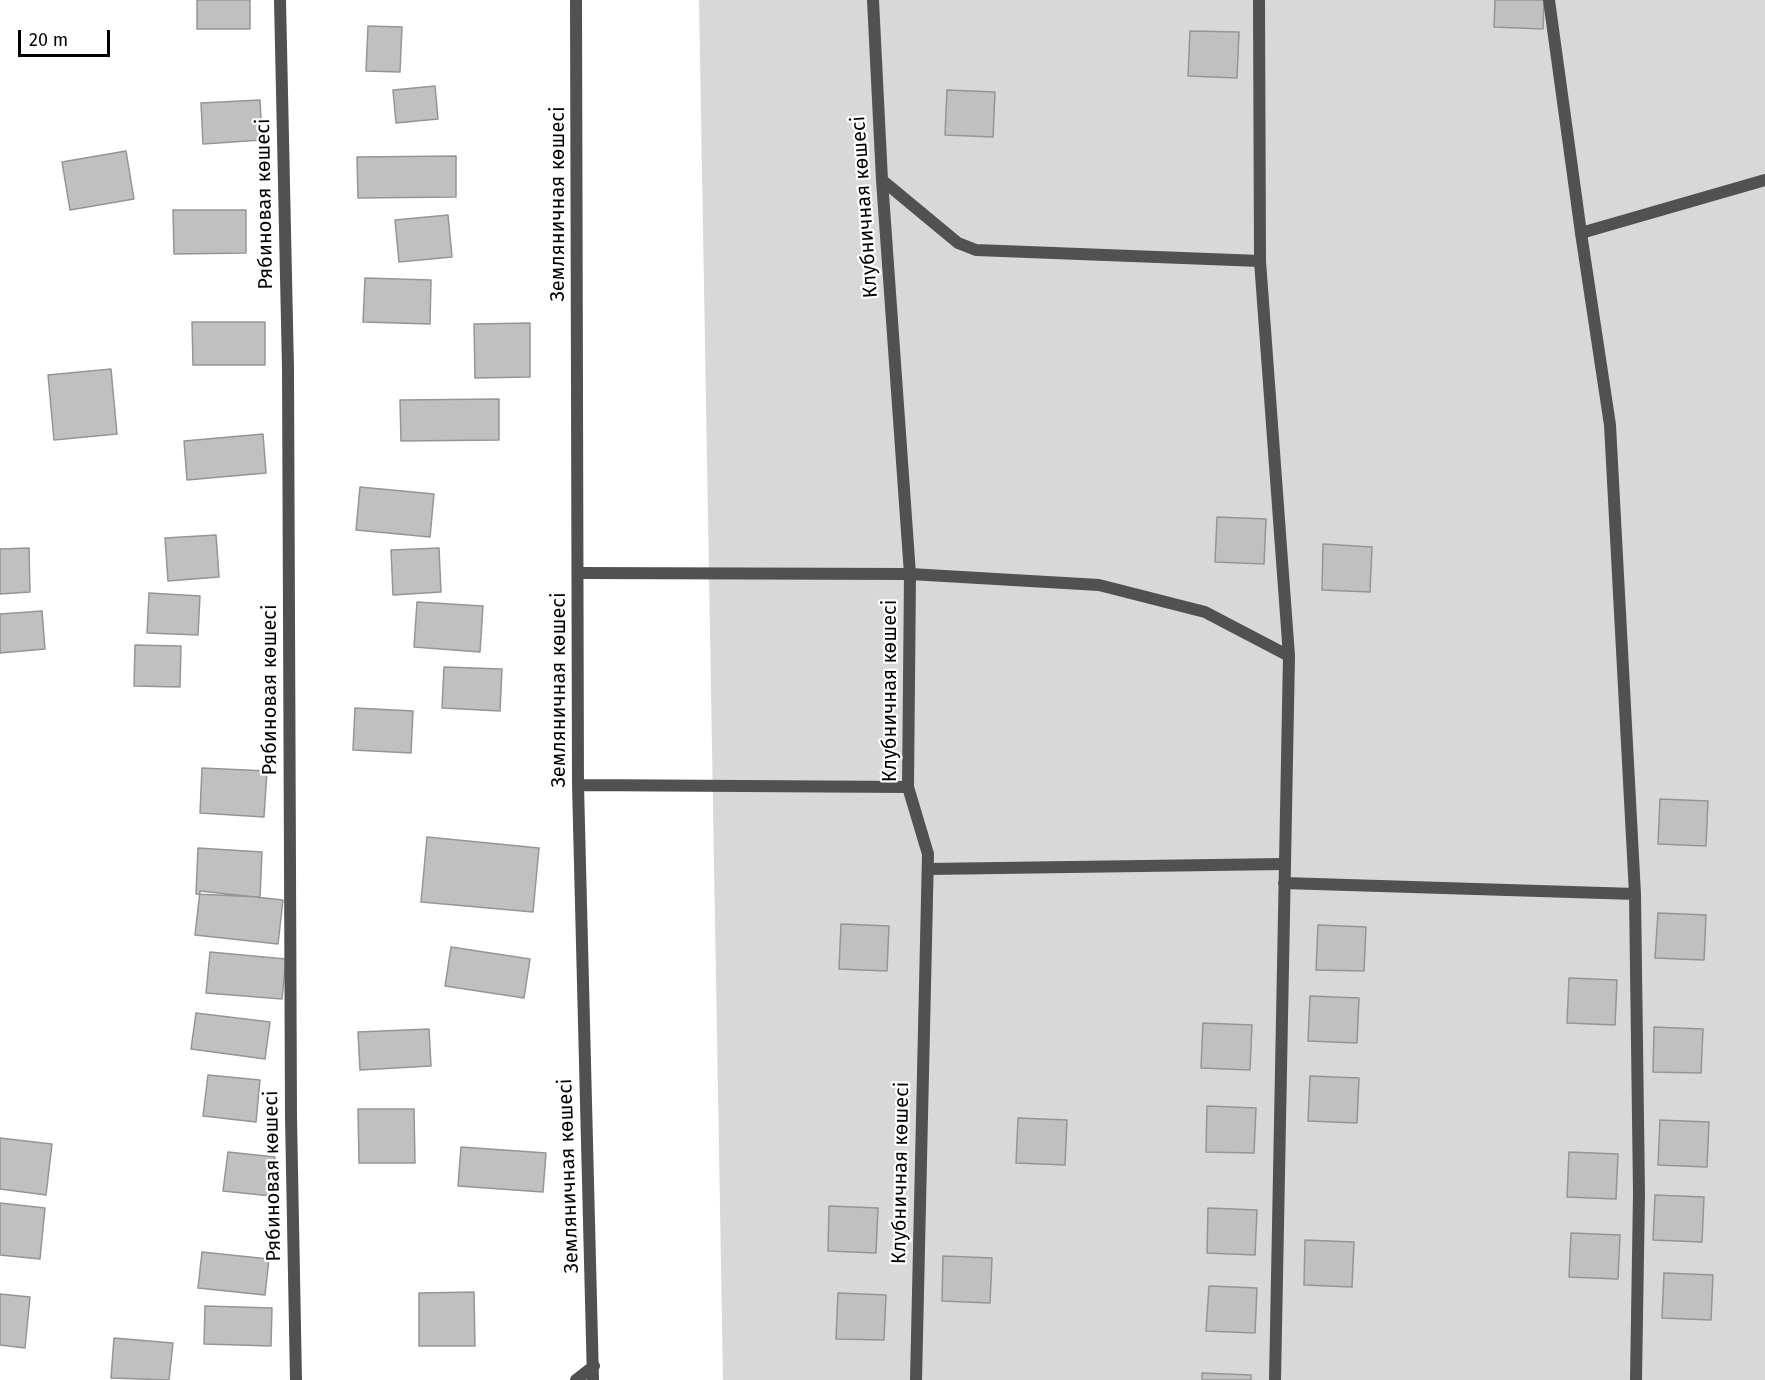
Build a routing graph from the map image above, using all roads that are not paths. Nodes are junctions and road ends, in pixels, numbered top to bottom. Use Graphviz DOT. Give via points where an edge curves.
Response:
graph roads {
  1 [pos="280,0"];
  2 [pos="576,0"];
  3 [pos="873,0"];
  4 [pos="1259,0"];
  5 [pos="1550,0"];
  6 [pos="882,180"];
  7 [pos="1765,180"];
  8 [pos="1581,233"];
  9 [pos="1260,261"];
  10 [pos="579,573"];
  11 [pos="910,574"];
  12 [pos="1289,656"];
  13 [pos="578,785"];
  14 [pos="908,787"];
  15 [pos="1285,864"];
  16 [pos="928,868"];
  17 [pos="1284,883"];
  18 [pos="1635,894"];
  19 [pos="594,1366"];
  20 [pos="296,1380"];
  21 [pos="576,1380"];
  22 [pos="593,1380"];
  23 [pos="916,1380"];
  24 [pos="1275,1380"];
  25 [pos="1636,1380"];
  1 -- 20 [label="street, Рябиновая көшесі" via="288,380"];
  2 -- 10 [label="street, Земляничная көшесі"];
  3 -- 6 [label="street, Клубничная көшесі"];
  4 -- 9 [label="street"];
  5 -- 8 [label="street"];
  6 -- 9 [label="street" via="958,243 976,250"];
  6 -- 11 [label="street, Клубничная көшесі"];
  7 -- 8 [label="street"];
  8 -- 18 [label="street" via="1610,425"];
  9 -- 12 [label="street"];
  10 -- 11 [label="street"];
  10 -- 13 [label="street, Земляничная көшесі"];
  11 -- 12 [label="street" via="1099,585 1205,612"];
  11 -- 14 [label="street, Клубничная көшесі"];
  12 -- 15 [label="street"];
  13 -- 14 [label="street"];
  13 -- 19 [label="street, Земляничная көшесі"];
  14 -- 16 [label="street, Клубничная көшесі" via="928,854"];
  15 -- 16 [label="street"];
  15 -- 17 [label="street"];
  16 -- 23 [label="street, Клубничная көшесі"];
  17 -- 18 [label="street"];
  17 -- 24 [label="street"];
  18 -- 25 [label="street" via="1639,1193"];
  19 -- 21 [label="street"];
  19 -- 22 [label="street, Земляничная көшесі"];
}
